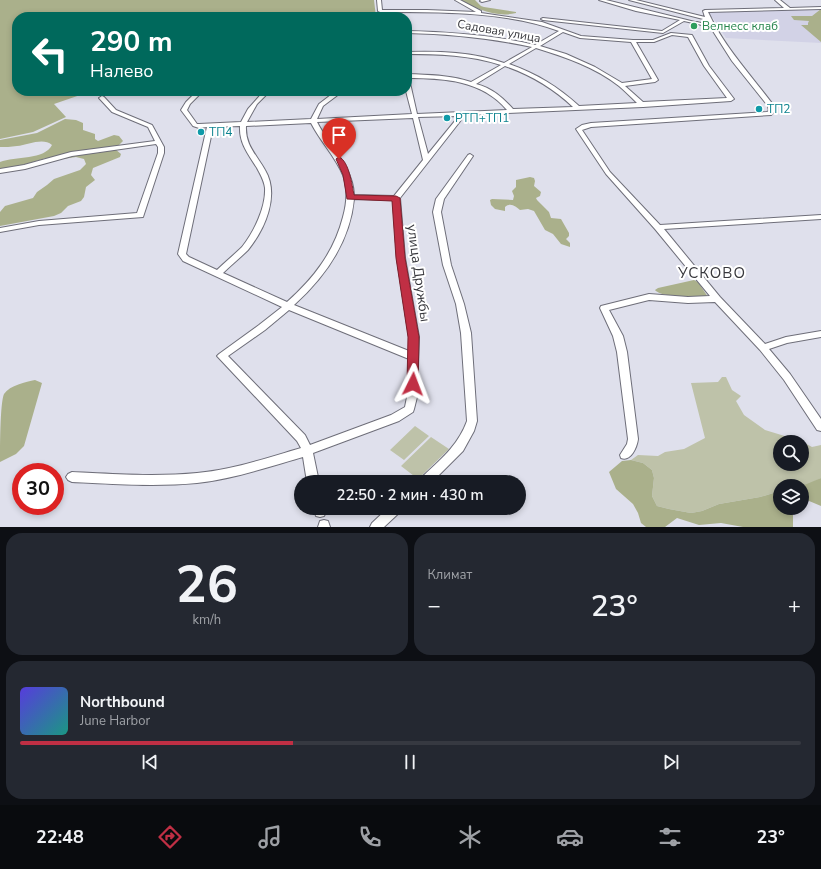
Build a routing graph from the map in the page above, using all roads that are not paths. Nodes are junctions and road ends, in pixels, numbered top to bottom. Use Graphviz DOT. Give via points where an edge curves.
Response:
graph roads {
  1 [pos="379,0"];
  2 [pos="457,0"];
  3 [pos="488,0"];
  4 [pos="601,0"];
  5 [pos="631,0"];
  6 [pos="777,0"];
  7 [pos="482,1"];
  8 [pos="821,8"];
  9 [pos="789,9"];
  10 [pos="483,14"];
  11 [pos="543,19"];
  12 [pos="708,19"];
  13 [pos="682,20"];
  14 [pos="713,27"];
  15 [pos="562,31"];
  16 [pos="412,32"];
  17 [pos="663,32"];
  18 [pos="587,36"];
  19 [pos="632,41"];
  20 [pos="534,46"];
  21 [pos="412,52"];
  22 [pos="506,65"];
  23 [pos="412,76"];
  24 [pos="472,84"];
  25 [pos="621,85"];
  26 [pos="195,96"];
  27 [pos="262,96"];
  28 [pos="333,96"];
  29 [pos="410,96"];
  30 [pos="102,98"];
  31 [pos="643,105"];
  32 [pos="578,108"];
  33 [pos="511,111"];
  34 [pos="463,114"];
  35 [pos="415,116"];
  36 [pos="314,122"];
  37 [pos="243,124"];
  38 [pos="210,126"];
  39 [pos="158,142"];
  40 [pos="470,156"];
  41 [pos="426,161"];
  42 [pos="0,171"];
  43 [pos="350,197"];
  44 [pos="396,198"];
  45 [pos="821,217"];
  46 [pos="658,227"];
  47 [pos="0,230"];
  48 [pos="217,274"];
  49 [pos="717,299"];
  50 [pos="288,306"];
  51 [pos="821,334"];
  52 [pos="763,348"];
  53 [pos="414,357"];
  54 [pos="821,427"];
  55 [pos="307,451"];
  56 [pos="625,455"];
  57 [pos="312,475"];
  58 [pos="431,475"];
  59 [pos="72,476"];
  60 [pos="389,515"];
  61 [pos="376,527"];
  1 -- 10 [label="street" via="380,11"];
  2 -- 10 [label="street"];
  3 -- 7 [label="street"];
  4 -- 13 [label="street"];
  5 -- 12 [label="street"];
  6 -- 9 [label="street"];
  8 -- 9 [label="street"];
  9 -- 12 [label="street" via="706,10"];
  10 -- 15 [label="street" via="537,22"];
  11 -- 17 [label="street"];
  12 -- 14 [label="street"];
  13 -- 14 [label="street"];
  13 -- 17 [label="street"];
  14 -- 46 [label="street" via="735,62 771,106 769,114 591,125 579,129 608,173"];
  15 -- 19 [label="street" via="580,37"];
  15 -- 20 [label="street"];
  16 -- 20 [label="street, Садовая улица" via="468,34"];
  17 -- 18 [label="street" via="662,36 652,40"];
  19 -- 25 [label="street" via="654,80"];
  19 -- 31 [label="street" via="654,41 671,34 690,36 707,66 731,99"];
  20 -- 22 [label="street"];
  20 -- 25 [label="street, Садовая улица" via="579,61"];
  21 -- 22 [label="street" via="468,56"];
  22 -- 24 [label="street"];
  22 -- 32 [label="street" via="549,83"];
  23 -- 24 [label="street" via="434,77"];
  24 -- 33 [label="street" via="497,96"];
  25 -- 31 [label="street, Садовая улица"];
  26 -- 38 [label="street" via="184,110 195,125"];
  27 -- 37 [label="street" via="251,107"];
  28 -- 36 [label="street" via="321,105"];
  29 -- 35 [label="street"];
  30 -- 39 [label="street" via="114,110 150,126"];
  31 -- 32 [label="street"];
  32 -- 33 [label="street"];
  33 -- 34 [label="street"];
  34 -- 35 [label="street"];
  34 -- 41 [label="street"];
  35 -- 36 [label="street"];
  35 -- 41 [label="street"];
  36 -- 37 [label="street"];
  36 -- 43 [label="street" via="339,159 346,175"];
  37 -- 38 [label="street"];
  37 -- 48 [label="street" via="243,136 247,147 264,175 268,187 266,207 247,244"];
  38 -- 48 [label="street" via="182,254 186,259"];
  39 -- 42 [label="street" via="71,154"];
  39 -- 47 [label="street" via="161,153 140,215 39,222"];
  40 -- 58 [label="street" via="440,198 438,212 447,265 460,304 466,333 472,421 469,435 459,449"];
  41 -- 44 [label="street"];
  43 -- 44 [label="street"];
  43 -- 50 [label="street" via="343,235 336,250 311,283"];
  44 -- 53 [label="street, улица Дружбы" via="401,258 414,337"];
  45 -- 46 [label="street"];
  46 -- 49 [label="street"];
  48 -- 50 [label="street"];
  49 -- 52 [label="street"];
  49 -- 56 [label="street" via="649,297 604,308 618,336 625,370 632,439 632,445"];
  50 -- 53 [label="street"];
  50 -- 55 [label="street" via="259,331 222,356 301,438"];
  51 -- 52 [label="street" via="786,340"];
  52 -- 54 [label="street" via="787,377"];
  53 -- 55 [label="street, улица Дружбы" via="409,409 395,418"];
  55 -- 57 [label="street"];
  55 -- 59 [label="street, улица Дружбы" via="250,468 198,478 147,481"];
  60 -- 61 [label="street"];
}
